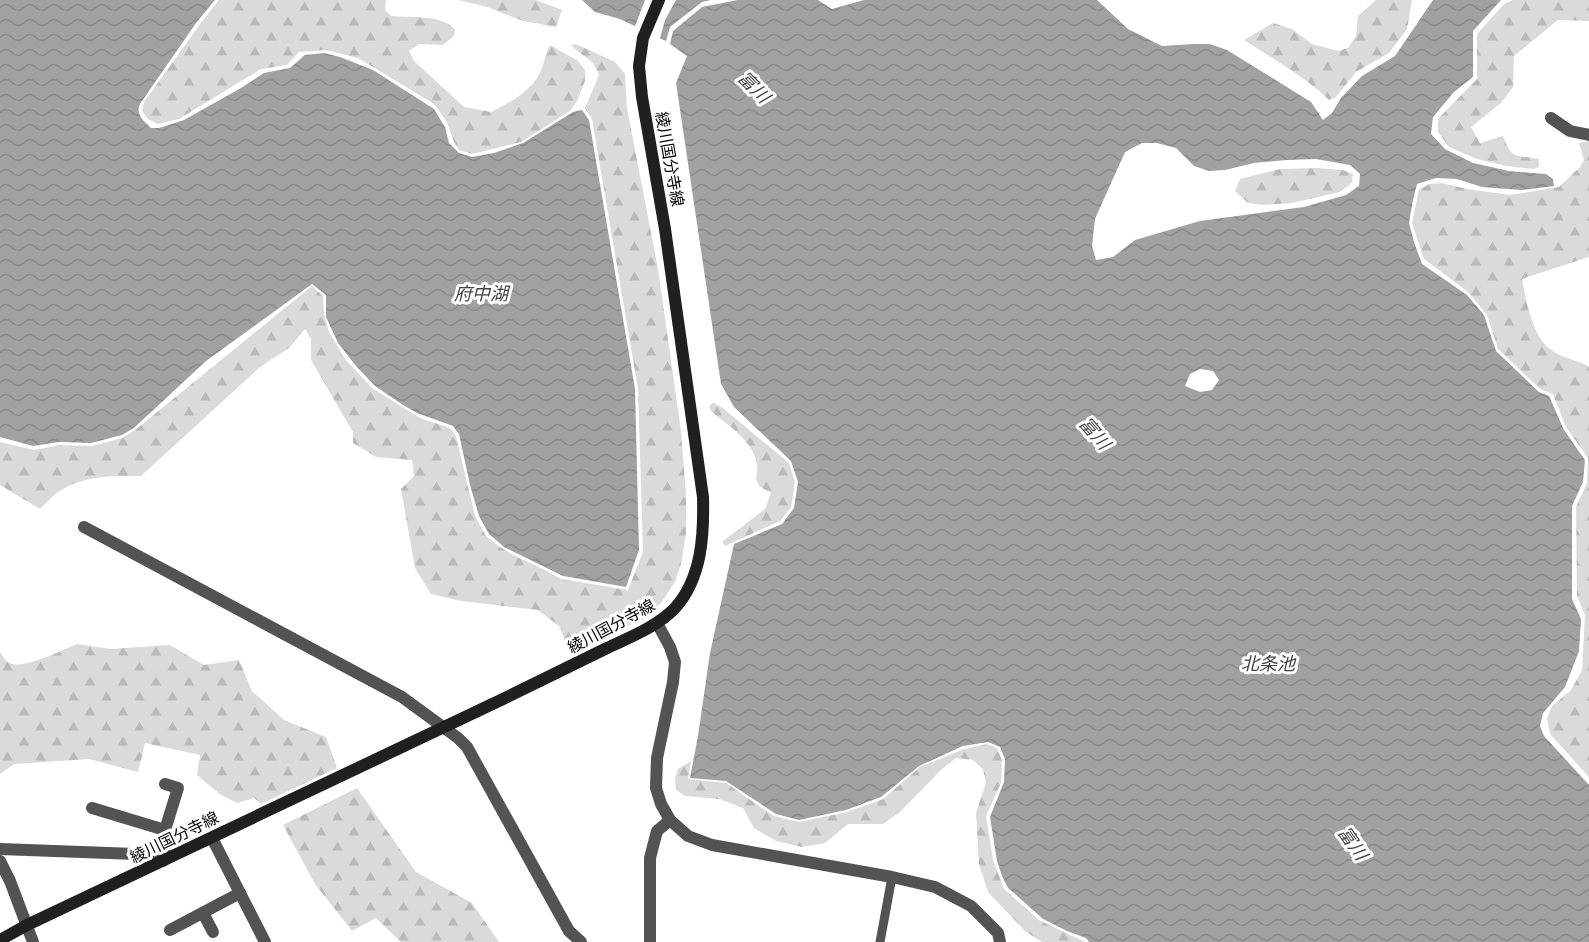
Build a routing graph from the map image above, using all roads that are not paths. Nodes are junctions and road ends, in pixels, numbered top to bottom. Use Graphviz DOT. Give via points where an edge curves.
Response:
graph roads {
  1 [pos="659,0"];
  2 [pos="1551,118"];
  3 [pos="1589,135"];
  4 [pos="84,527"];
  5 [pos="657,623"];
  6 [pos="442,728"];
  7 [pos="165,784"];
  8 [pos="93,808"];
  9 [pos="670,820"];
  10 [pos="165,830"];
  11 [pos="212,838"];
  12 [pos="0,849"];
  13 [pos="163,858"];
  14 [pos="0,861"];
  15 [pos="892,877"];
  16 [pos="240,893"];
  17 [pos="203,913"];
  18 [pos="27,925"];
  19 [pos="170,930"];
  20 [pos="213,932"];
  21 [pos="0,940"];
  22 [pos="33,942"];
  23 [pos="265,942"];
  24 [pos="581,942"];
  25 [pos="650,942"];
  26 [pos="880,942"];
  27 [pos="1000,942"];
  1 -- 5 [label="main road, 綾川国分寺線" via="643,38 639,66 704,521 695,574 674,608"];
  2 -- 3 [label="street" via="1570,131"];
  4 -- 6 [label="street" via="402,697"];
  5 -- 6 [label="main road, 綾川国分寺線"];
  5 -- 9 [label="street" via="675,662 657,758 656,788"];
  6 -- 11 [label="main road, 綾川国分寺線"];
  6 -- 24 [label="street" via="467,747 569,931"];
  7 -- 10 [label="street" via="178,788"];
  8 -- 10 [label="street"];
  9 -- 15 [label="street" via="688,836 712,845"];
  9 -- 25 [label="street" via="657,831 650,858"];
  10 -- 13 [label="street"];
  11 -- 13 [label="main road, 綾川国分寺線"];
  11 -- 16 [label="street"];
  12 -- 13 [label="street"];
  13 -- 18 [label="main road, 綾川国分寺線"];
  14 -- 18 [label="street"];
  15 -- 26 [label="lane"];
  15 -- 27 [label="street" via="935,887 970,906 998,933"];
  16 -- 17 [label="street"];
  16 -- 23 [label="street"];
  17 -- 19 [label="street"];
  17 -- 20 [label="street"];
  18 -- 21 [label="main road, 綾川国分寺線"];
  18 -- 22 [label="street"];
}
